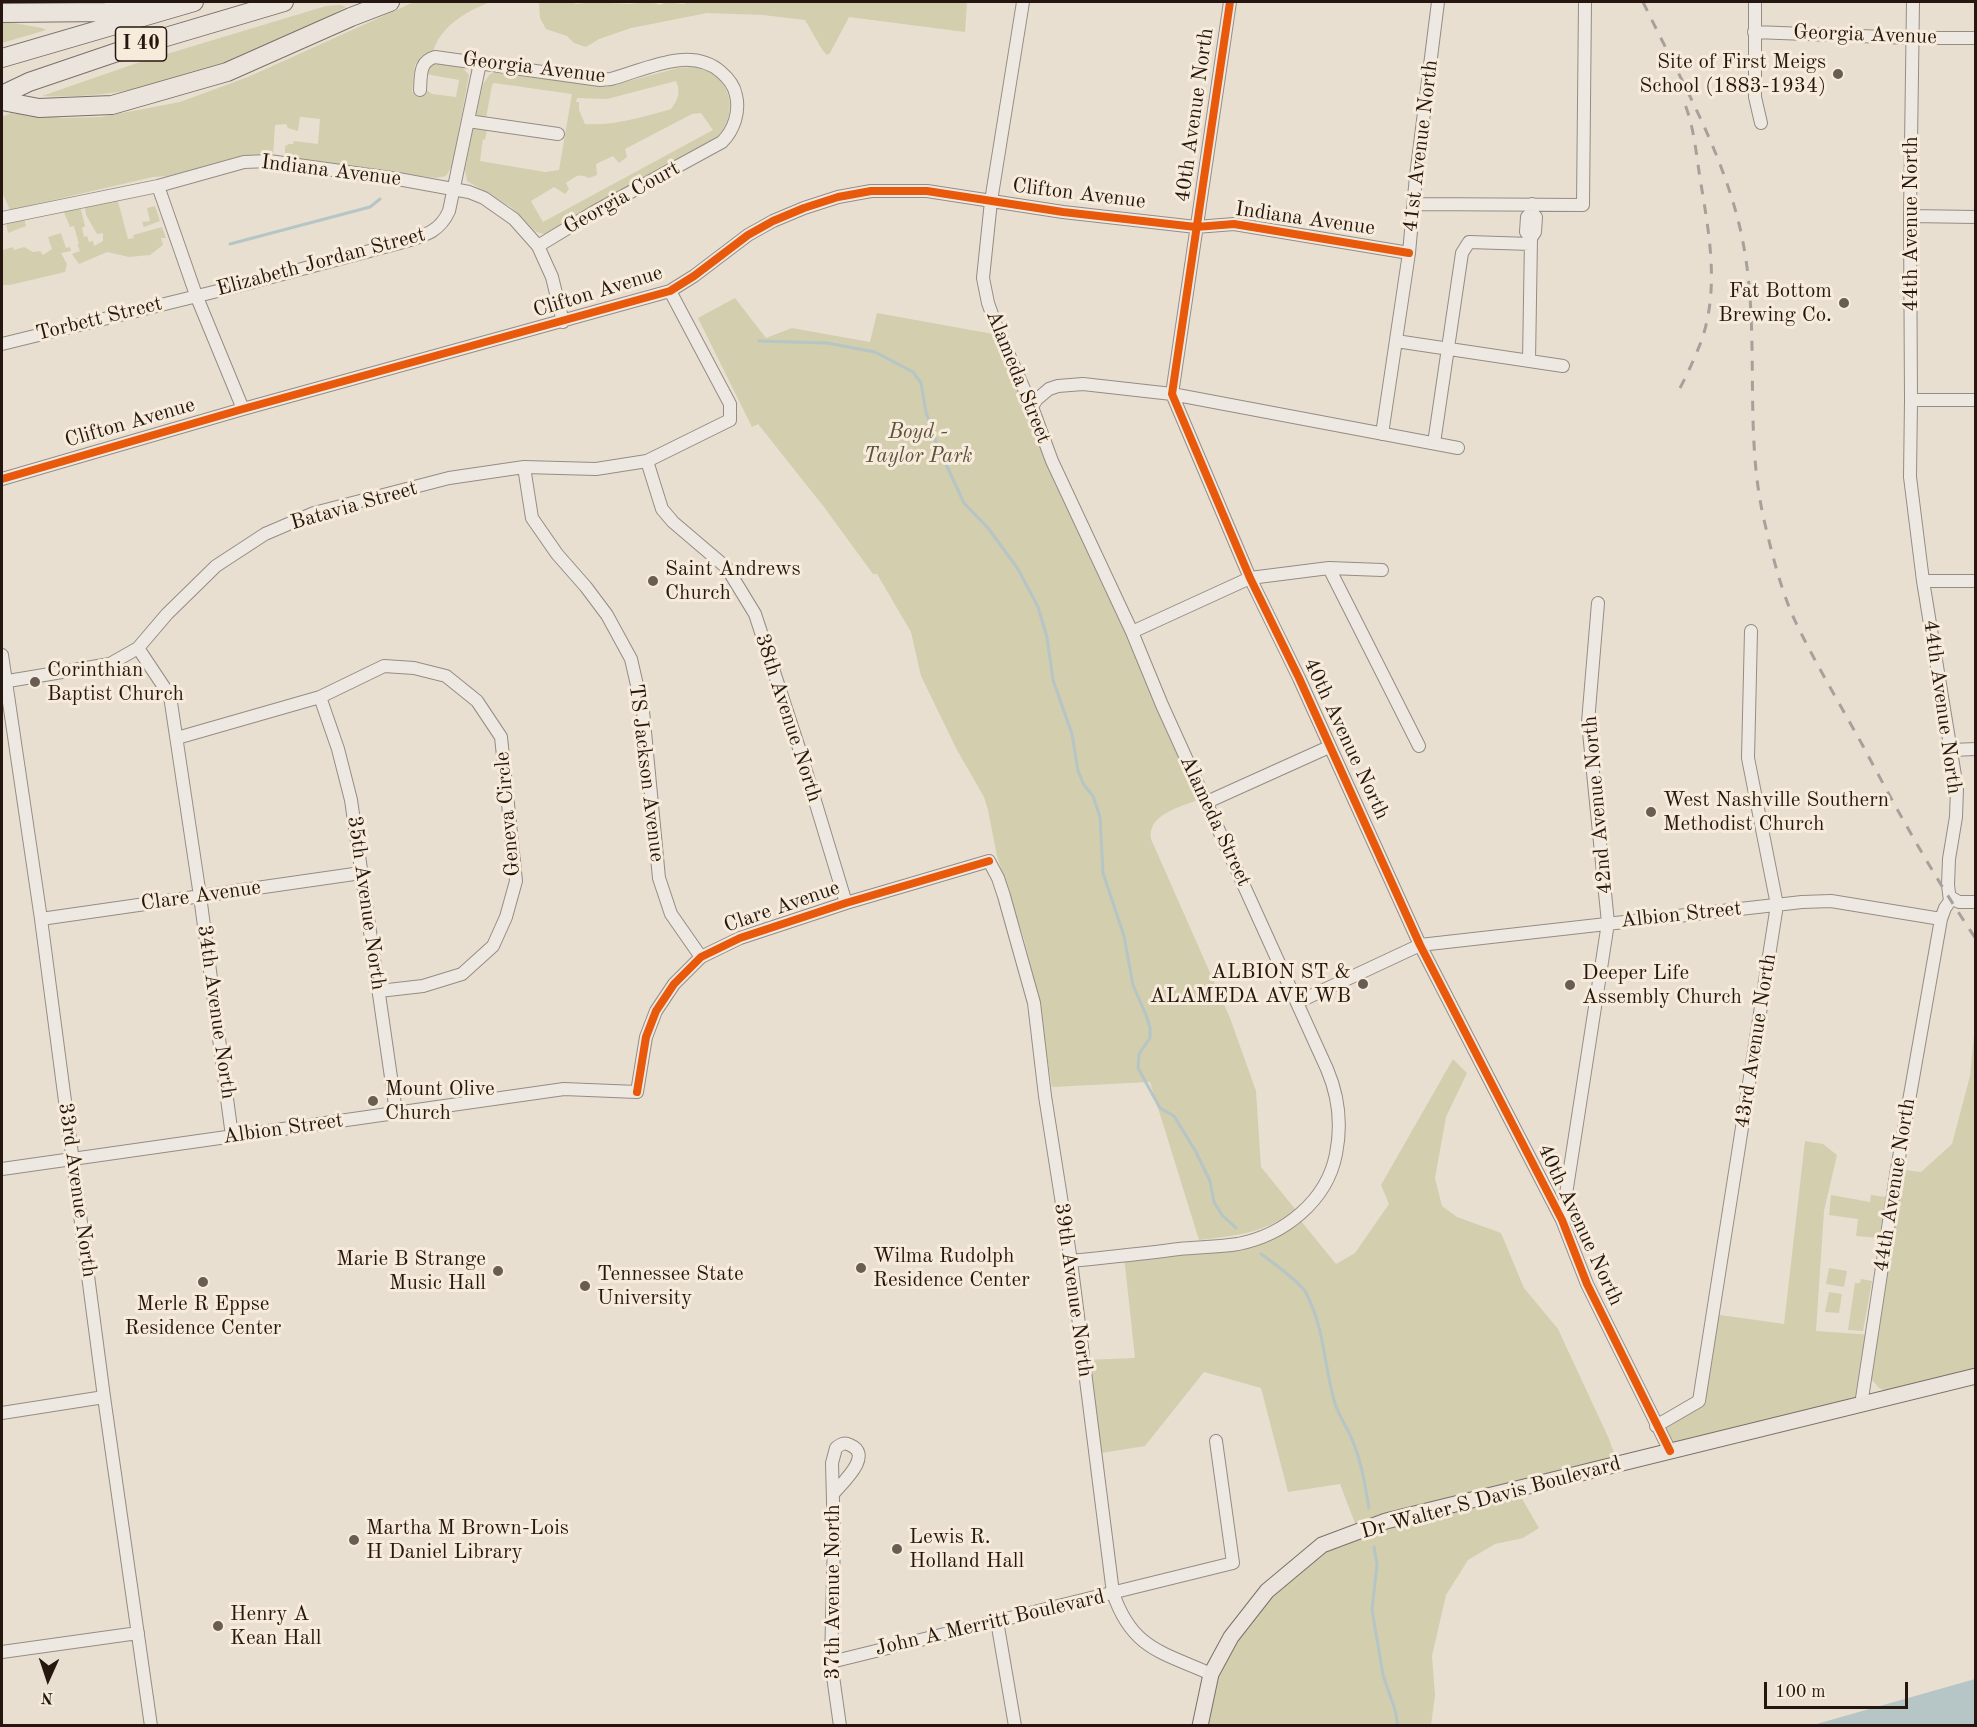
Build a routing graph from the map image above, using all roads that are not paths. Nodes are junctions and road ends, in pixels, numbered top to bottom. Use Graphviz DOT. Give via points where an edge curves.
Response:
graph roads {
  1 [pos="156,2"];
  2 [pos="194,2"];
  3 [pos="284,2"];
  4 [pos="390,2"];
  5 [pos="1023,2"];
  6 [pos="1230,2"];
  7 [pos="1438,2"];
  8 [pos="1586,2"];
  9 [pos="1755,2"];
  10 [pos="1913,2"];
  11 [pos="2,13"];
  12 [pos="1754,32"];
  13 [pos="1912,38"];
  14 [pos="1976,38"];
  15 [pos="2,58"];
  16 [pos="480,63"];
  17 [pos="733,86"];
  18 [pos="420,90"];
  19 [pos="2,95"];
  20 [pos="2,101"];
  21 [pos="468,121"];
  22 [pos="1761,123"];
  23 [pos="558,134"];
  24 [pos="158,186"];
  25 [pos="454,189"];
  26 [pos="991,201"];
  27 [pos="1413,204"];
  28 [pos="1532,209"];
  29 [pos="1910,216"];
  30 [pos="1976,217"];
  31 [pos="2,218"];
  32 [pos="1196,227"];
  33 [pos="1531,241"];
  34 [pos="538,246"];
  35 [pos="1408,253"];
  36 [pos="670,291"];
  37 [pos="196,295"];
  38 [pos="563,322"];
  39 [pos="1396,341"];
  40 [pos="2,344"];
  41 [pos="1447,349"];
  42 [pos="1529,361"];
  43 [pos="1563,366"];
  44 [pos="1172,394"];
  45 [pos="1911,400"];
  46 [pos="1976,400"];
  47 [pos="1032,407"];
  48 [pos="243,409"];
  49 [pos="1382,434"];
  50 [pos="1434,443"];
  51 [pos="1458,448"];
  52 [pos="647,461"];
  53 [pos="524,467"];
  54 [pos="2,479"];
  55 [pos="1329,568"];
  56 [pos="1382,570"];
  57 [pos="1250,578"];
  58 [pos="1923,580"];
  59 [pos="1976,581"];
  60 [pos="1598,603"];
  61 [pos="1751,631"];
  62 [pos="1132,632"];
  63 [pos="138,648"];
  64 [pos="2,656"];
  65 [pos="3,682"];
  66 [pos="320,697"];
  67 [pos="177,738"];
  68 [pos="1419,746"];
  69 [pos="1329,747"];
  70 [pos="1976,749"];
  71 [pos="1951,750"];
  72 [pos="1207,802"];
  73 [pos="989,861"];
  74 [pos="361,873"];
  75 [pos="200,896"];
  76 [pos="1950,897"];
  77 [pos="1976,902"];
  78 [pos="846,903"];
  79 [pos="1777,904"];
  80 [pos="41,919"];
  81 [pos="1941,919"];
  82 [pos="1608,923"];
  83 [pos="1420,945"];
  84 [pos="701,957"];
  85 [pos="379,992"];
  86 [pos="1298,1002"];
  87 [pos="637,1092"];
  88 [pos="396,1112"];
  89 [pos="232,1136"];
  90 [pos="73,1159"];
  91 [pos="2,1169"];
  92 [pos="1562,1220"];
  93 [pos="1071,1261"];
  94 [pos="1976,1376"];
  95 [pos="104,1397"];
  96 [pos="1861,1405"];
  97 [pos="2,1413"];
  98 [pos="1656,1426"];
  99 [pos="1216,1441"];
  100 [pos="1670,1451"];
  101 [pos="833,1494"];
  102 [pos="1113,1593"];
  103 [pos="997,1621"];
  104 [pos="138,1633"];
  105 [pos="2,1652"];
  106 [pos="831,1662"];
  107 [pos="1210,1674"];
  108 [pos="151,1725"];
  109 [pos="840,1725"];
  110 [pos="1015,1725"];
  111 [pos="1200,1725"];
  1 -- 11 [label="highway" via="106,12"];
  2 -- 15 [label="highway, I 40"];
  3 -- 19 [label="highway, I 40" via="132,47"];
  4 -- 20 [label="highway" via="227,72 112,105 39,108"];
  5 -- 26 [label="street"];
  6 -- 32 [label="street, 40th Avenue North"];
  7 -- 27 [label="street, 41st Avenue North"];
  8 -- 28 [label="street" via="1583,205"];
  9 -- 12 [label="street"];
  10 -- 13 [label="street, 44th Avenue North"];
  12 -- 13 [label="street, Georgia Avenue"];
  12 -- 22 [label="street" via="1755,97"];
  13 -- 14 [label="street, Georgia Avenue"];
  13 -- 29 [label="street, 44th Avenue North"];
  16 -- 17 [label="street, Georgia Avenue" via="605,80 680,59 693,59 707,62"];
  16 -- 18 [label="street, Georgia Avenue" via="435,57 427,60 422,68"];
  16 -- 21 [label="street"];
  17 -- 34 [label="street, Georgia Court" via="736,118 722,142"];
  21 -- 23 [label="street"];
  21 -- 25 [label="street"];
  24 -- 25 [label="street, Indiana Avenue" via="252,160"];
  24 -- 31 [label="street, Indiana Avenue"];
  24 -- 37 [label="street"];
  25 -- 34 [label="street, Indiana Avenue" via="500,208"];
  25 -- 37 [label="street, Elizabeth Jordan Street" via="447,215 430,233"];
  26 -- 32 [label="street, Clifton Avenue"];
  26 -- 36 [label="street, Clifton Avenue" via="927,191 871,191 838,197 804,208 748,235"];
  26 -- 47 [label="street, Alameda Street" via="983,278 997,328"];
  27 -- 28 [label="street"];
  27 -- 35 [label="street, 41st Avenue North"];
  28 -- 33 [label="street" via="1536,218"];
  29 -- 30 [label="street"];
  29 -- 45 [label="street, 44th Avenue North"];
  32 -- 35 [label="street, Indiana Avenue" via="1234,224"];
  32 -- 44 [label="street, 40th Avenue North"];
  33 -- 41 [label="street" via="1469,242 1462,253"];
  33 -- 42 [label="street"];
  34 -- 38 [label="street" via="552,277"];
  35 -- 39 [label="street, 41st Avenue North"];
  36 -- 38 [label="street, Clifton Avenue"];
  36 -- 52 [label="street, Batavia Street" via="730,404 730,420"];
  37 -- 40 [label="street, Torbett Street"];
  37 -- 48 [label="street"];
  38 -- 48 [label="street, Clifton Avenue"];
  39 -- 41 [label="street"];
  39 -- 49 [label="street, 41st Avenue North"];
  41 -- 42 [label="street"];
  41 -- 50 [label="street"];
  42 -- 43 [label="street"];
  44 -- 47 [label="street" via="1083,384 1058,386 1043,393"];
  44 -- 49 [label="street"];
  44 -- 57 [label="street, 40th Avenue North"];
  45 -- 46 [label="street"];
  45 -- 58 [label="street, 44th Avenue North" via="1910,477"];
  47 -- 62 [label="street, Alameda Street" via="1052,461"];
  48 -- 54 [label="street, Clifton Avenue"];
  49 -- 50 [label="street"];
  50 -- 51 [label="street"];
  52 -- 53 [label="street, Batavia Street" via="596,469"];
  52 -- 78 [label="street, 38th Avenue North" via="662,509 727,568 755,614"];
  53 -- 63 [label="street, Batavia Street" via="449,478 314,513 265,534 216,567"];
  53 -- 84 [label="street, TS Jackson Avenue" via="532,518 607,615 630,658 643,711 659,878 670,914"];
  55 -- 56 [label="street"];
  55 -- 57 [label="street"];
  55 -- 68 [label="street"];
  57 -- 62 [label="street"];
  57 -- 69 [label="street, 40th Avenue North"];
  58 -- 59 [label="street"];
  58 -- 71 [label="street, 44th Avenue North"];
  60 -- 82 [label="street, 42nd Avenue North" via="1588,722"];
  61 -- 79 [label="street, 43rd Avenue North" via="1748,758"];
  62 -- 72 [label="street, Alameda Street"];
  63 -- 65 [label="street, Batavia Street" via="110,664"];
  63 -- 67 [label="street, 34th Avenue North" via="170,696"];
  64 -- 65 [label="street, 33rd Avenue North"];
  65 -- 80 [label="street, 33rd Avenue North"];
  66 -- 67 [label="street, Geneva Circle"];
  66 -- 74 [label="street, 35th Avenue North" via="351,800"];
  66 -- 85 [label="street, Geneva Circle" via="384,666 414,668 446,676 477,701 501,737 516,881 493,946 462,974 423,986"];
  67 -- 75 [label="street, 34th Avenue North"];
  69 -- 72 [label="street"];
  69 -- 83 [label="street, 40th Avenue North"];
  70 -- 71 [label="street"];
  71 -- 76 [label="street, 44th Avenue North" via="1957,788 1949,860"];
  72 -- 86 [label="street, Alameda Street"];
  73 -- 78 [label="street, Clare Avenue"];
  73 -- 93 [label="street, 39th Avenue North" via="1004,896 1034,1003"];
  74 -- 75 [label="street, Clare Avenue"];
  74 -- 85 [label="street, 35th Avenue North"];
  75 -- 80 [label="street, Clare Avenue"];
  75 -- 89 [label="street, 34th Avenue North"];
  76 -- 77 [label="street" via="1959,902"];
  76 -- 81 [label="street, 44th Avenue North"];
  78 -- 84 [label="street, Clare Avenue" via="740,938"];
  79 -- 81 [label="street, Albion Street" via="1831,902"];
  79 -- 82 [label="street, Albion Street"];
  79 -- 98 [label="street, 43rd Avenue North" via="1699,1401"];
  80 -- 90 [label="street, 33rd Avenue North"];
  81 -- 96 [label="street, 44th Avenue North"];
  82 -- 83 [label="street, Albion Street"];
  82 -- 92 [label="street, 42nd Avenue North"];
  83 -- 86 [label="street, Albion Street"];
  83 -- 92 [label="street, 40th Avenue North"];
  84 -- 87 [label="street, Clare Avenue" via="656,1011 643,1049"];
  85 -- 88 [label="street, 35th Avenue North"];
  86 -- 93 [label="street, Alameda Street" via="1332,1080 1340,1120 1334,1163 1313,1201 1278,1230 1237,1244"];
  87 -- 88 [label="street, Albion Street" via="564,1089"];
  88 -- 89 [label="street, Albion Street"];
  89 -- 90 [label="street, Albion Street"];
  90 -- 91 [label="street, Albion Street"];
  90 -- 95 [label="street, 33rd Avenue North"];
  92 -- 98 [label="street, 40th Avenue North" via="1587,1284"];
  93 -- 102 [label="street, 39th Avenue North"];
  94 -- 96 [label="main road, Dr Walter S Davis Boulevard"];
  95 -- 97 [label="street"];
  95 -- 104 [label="street, 33rd Avenue North"];
  96 -- 100 [label="main road, Dr Walter S Davis Boulevard"];
  98 -- 100 [label="street, 40th Avenue North"];
  99 -- 102 [label="street, John A Merritt Boulevard" via="1233,1563"];
  100 -- 107 [label="main road, Dr Walter S Davis Boulevard" via="1386,1521 1322,1545 1267,1591 1231,1637"];
  101 -- 106 [label="street, 37th Avenue North"];
  102 -- 103 [label="street, John A Merritt Boulevard"];
  102 -- 107 [label="street, 39th Avenue North" via="1124,1620 1140,1640"];
  103 -- 106 [label="street, John A Merritt Boulevard"];
  103 -- 110 [label="street"];
  104 -- 105 [label="street"];
  104 -- 108 [label="street, 33rd Avenue North"];
  106 -- 109 [label="street, 37th Avenue North"];
  107 -- 111 [label="main road, Dr Walter S Davis Boulevard"];
}
